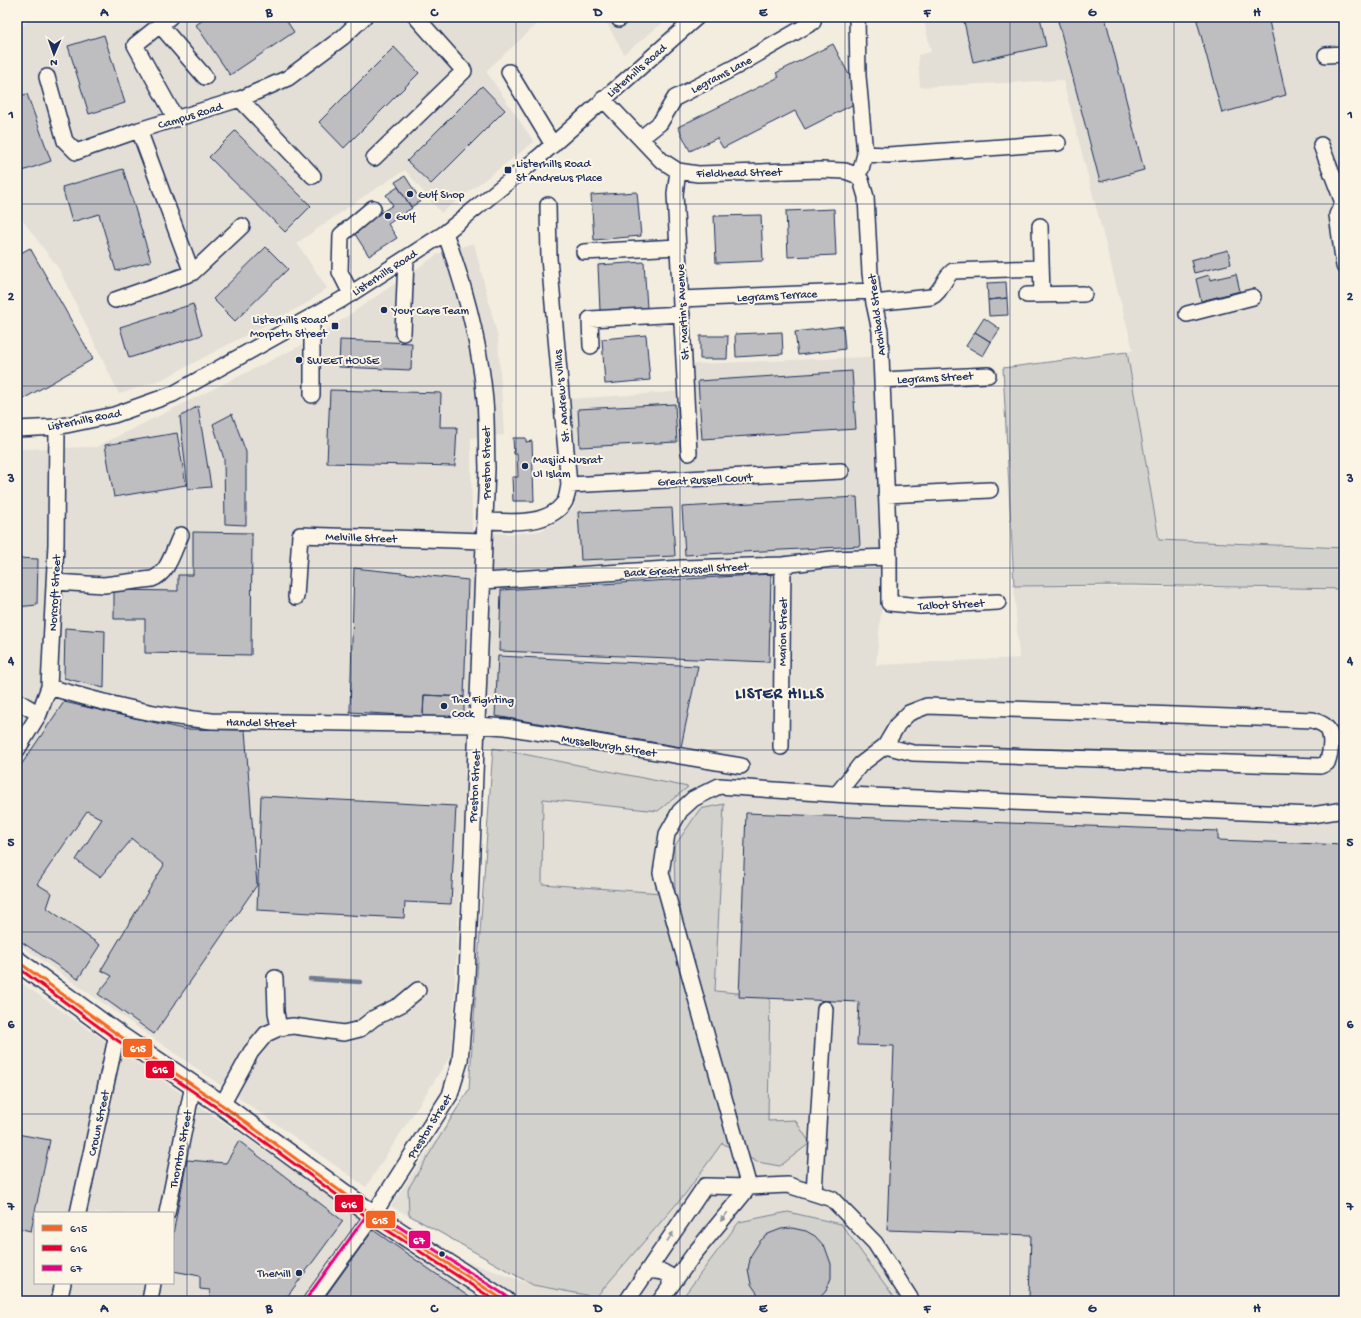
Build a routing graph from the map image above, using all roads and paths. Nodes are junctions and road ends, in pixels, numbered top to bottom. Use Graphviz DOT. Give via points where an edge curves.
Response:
graph roads {
  1 [pos="364,17"];
  2 [pos="416,17"];
  3 [pos="697,17"];
  4 [pos="858,17"];
  5 [pos="165,21"];
  6 [pos="813,22"];
  7 [pos="1344,54"];
  8 [pos="1326,55"];
  9 [pos="509,72"];
  10 [pos="205,76"];
  11 [pos="47,77"];
  12 [pos="603,99"];
  13 [pos="240,100"];
  14 [pos="176,119"];
  15 [pos="139,130"];
  16 [pos="641,138"];
  17 [pos="1058,143"];
  18 [pos="553,144"];
  19 [pos="1321,145"];
  20 [pos="865,154"];
  21 [pos="374,158"];
  22 [pos="678,171"];
  23 [pos="856,175"];
  24 [pos="313,176"];
  25 [pos="1343,200"];
  26 [pos="548,205"];
  27 [pos="373,208"];
  28 [pos="242,226"];
  29 [pos="1040,226"];
  30 [pos="445,233"];
  31 [pos="678,247"];
  32 [pos="584,252"];
  33 [pos="406,258"];
  34 [pos="1344,266"];
  35 [pos="1041,268"];
  36 [pos="192,273"];
  37 [pos="351,294"];
  38 [pos="1084,294"];
  39 [pos="1027,295"];
  40 [pos="1042,295"];
  41 [pos="873,297"];
  42 [pos="1253,297"];
  43 [pos="115,300"];
  44 [pos="682,306"];
  45 [pos="1187,314"];
  46 [pos="312,316"];
  47 [pos="403,333"];
  48 [pos="591,346"];
  49 [pos="988,374"];
  50 [pos="882,380"];
  51 [pos="312,395"];
  52 [pos="57,427"];
  53 [pos="17,428"];
  54 [pos="689,467"];
  55 [pos="841,471"];
  56 [pos="569,485"];
  57 [pos="990,490"];
  58 [pos="886,495"];
  59 [pos="486,521"];
  60 [pos="181,535"];
  61 [pos="484,541"];
  62 [pos="889,557"];
  63 [pos="783,565"];
  64 [pos="483,581"];
  65 [pos="54,582"];
  66 [pos="296,597"];
  67 [pos="998,602"];
  68 [pos="904,606"];
  69 [pos="49,687"];
  70 [pos="19,702"];
  71 [pos="40,714"];
  72 [pos="477,725"];
  73 [pos="885,746"];
  74 [pos="781,747"];
  75 [pos="17,750"];
  76 [pos="741,766"];
  77 [pos="836,794"];
  78 [pos="1344,810"];
  79 [pos="17,962"];
  80 [pos="275,978"];
  81 [pos="418,990"];
  82 [pos="825,1009"];
  83 [pos="279,1028"];
  84 [pos="117,1034"];
  85 [pos="193,1085"];
  86 [pos="222,1105"];
  87 [pos="749,1187"];
  88 [pos="814,1193"];
  89 [pos="78,1212"];
  90 [pos="167,1212"];
  91 [pos="374,1215"];
  92 [pos="649,1270"];
  93 [pos="63,1284"];
  94 [pos="153,1284"];
  95 [pos="670,1287"];
  96 [pos="59,1301"];
  97 [pos="150,1301"];
  98 [pos="311,1301"];
  99 [pos="505,1301"];
  100 [pos="627,1301"];
  101 [pos="660,1301"];
  102 [pos="912,1301"];
  1 -- 13 [label="street, Campus Road" via="343,37 288,78"];
  2 -- 21 [label="street" via="464,71"];
  3 -- 12 [label="street, Listerhills Road"];
  4 -- 20 [label="street" via="858,76"];
  5 -- 10 [label="street"];
  5 -- 14 [label="street" via="135,45"];
  6 -- 16 [label="street, Legrams Lane" via="675,98 660,123"];
  7 -- 8 [label="street"];
  9 -- 18 [label="street"];
  11 -- 15 [label="street, Campus Road" via="65,141 76,152"];
  12 -- 16 [label="street, Fieldhead Street"];
  12 -- 18 [label="street, Listerhills Road"];
  13 -- 14 [label="street, Campus Road"];
  13 -- 24 [label="street"];
  14 -- 15 [label="street, Campus Road"];
  15 -- 36 [label="street"];
  16 -- 22 [label="street, Fieldhead Street" via="661,160"];
  17 -- 20 [label="street" via="888,155"];
  18 -- 30 [label="street, Listerhills Road"];
  19 -- 25 [label="street"];
  20 -- 23 [label="street" via="861,170"];
  22 -- 23 [label="street, Fieldhead Street" via="698,174 821,170 845,171"];
  22 -- 31 [label="street, St. Martin's Avenue" via="675,194"];
  23 -- 41 [label="street, Archibald Street" via="861,180 866,197"];
  25 -- 34 [label="street" via="1337,215"];
  26 -- 56 [label="street, St. Andrew's Villas" via="549,258"];
  27 -- 37 [label="street" via="341,235 340,272"];
  28 -- 36 [label="street"];
  29 -- 35 [label="street"];
  30 -- 33 [label="street, Listerhills Road"];
  30 -- 59 [label="street, Preston Street" via="458,269 477,344 485,402"];
  31 -- 32 [label="street"];
  31 -- 44 [label="street, St. Martin's Avenue"];
  33 -- 37 [label="street, Listerhills Road"];
  33 -- 47 [label="street"];
  35 -- 40 [label="street"];
  35 -- 41 [label="street, Legrams Terrace" via="953,271 947,275 936,295 931,297"];
  36 -- 43 [label="street"];
  37 -- 46 [label="street, Listerhills Road"];
  38 -- 40 [label="street"];
  39 -- 40 [label="street"];
  41 -- 44 [label="street, Legrams Terrace"];
  41 -- 50 [label="street, Archibald Street" via="880,331"];
  42 -- 45 [label="street"];
  44 -- 48 [label="street, Legrams Terrace" via="590,319"];
  44 -- 54 [label="street, St. Martin's Avenue"];
  46 -- 51 [label="street"];
  46 -- 52 [label="street, Listerhills Road" via="173,394 114,415"];
  49 -- 50 [label="street, Legrams Street"];
  50 -- 58 [label="street, Archibald Street"];
  52 -- 53 [label="street, Listerhills Road"];
  52 -- 65 [label="street, Norcroft Street"];
  54 -- 55 [label="street, Great Russell Court"];
  54 -- 56 [label="street, Great Russell Court"];
  56 -- 59 [label="street, St. Andrew's Villas" via="565,502 551,514 534,521"];
  57 -- 58 [label="street"];
  58 -- 62 [label="street, Archibald Street"];
  59 -- 61 [label="street, Preston Street"];
  60 -- 65 [label="street" via="167,566 160,576 152,579 104,585"];
  61 -- 64 [label="street, Preston Street"];
  61 -- 66 [label="street, Melville Street" via="300,535"];
  62 -- 63 [label="street, Back Great Russell Street" via="832,559"];
  62 -- 68 [label="street, Archibald Street" via="889,603"];
  63 -- 64 [label="street, Back Great Russell Street" via="682,568"];
  63 -- 74 [label="street, Marion Street"];
  64 -- 72 [label="street, Preston Street"];
  65 -- 69 [label="street, Norcroft Street"];
  67 -- 68 [label="street, Talbot Street"];
  69 -- 71 [label="street, Norcroft Street"];
  69 -- 72 [label="street, Handel Street" via="108,704 172,718"];
  70 -- 71 [label="street"];
  71 -- 75 [label="street, Norcroft Street"];
  72 -- 76 [label="street, Musselburgh Street" via="506,727"];
  72 -- 91 [label="street, Preston Street" via="467,978 460,1061 450,1095"];
  73 -- 73 [label="street" via="898,724 909,713 927,706 1313,720 1325,725 1330,734 1330,755 1327,763 1320,766 913,753"];
  73 -- 77 [label="street" via="860,765"];
  77 -- 78 [label="street" via="1312,815"];
  77 -- 87 [label="street" via="719,786 693,799 680,811 667,834 661,873"];
  79 -- 84 [label="main road"];
  80 -- 83 [label="street"];
  81 -- 83 [label="street" via="360,1029 344,1033 292,1026"];
  82 -- 88 [label="street"];
  83 -- 86 [label="street" via="266,1034 252,1052"];
  84 -- 85 [label="main road"];
  84 -- 89 [label="street, Crown Street"];
  85 -- 86 [label="main road"];
  85 -- 90 [label="street, Thornton Street"];
  86 -- 91 [label="main road"];
  87 -- 88 [label="street" via="788,1185"];
  92 -- 87 [label="street, one-way" via="705,1186"];
  87 -- 95 [label="street, one-way"];
  88 -- 102 [label="street" via="832,1199 875,1244"];
  91 -- 98 [label="street, Preston Street"];
  91 -- 99 [label="main road"];
  92 -- 95 [label="street" via="670,1276"];
  92 -- 100 [label="street"];
  93 -- 96 [label="street"];
  94 -- 97 [label="street"];
  95 -- 101 [label="street"];
}
